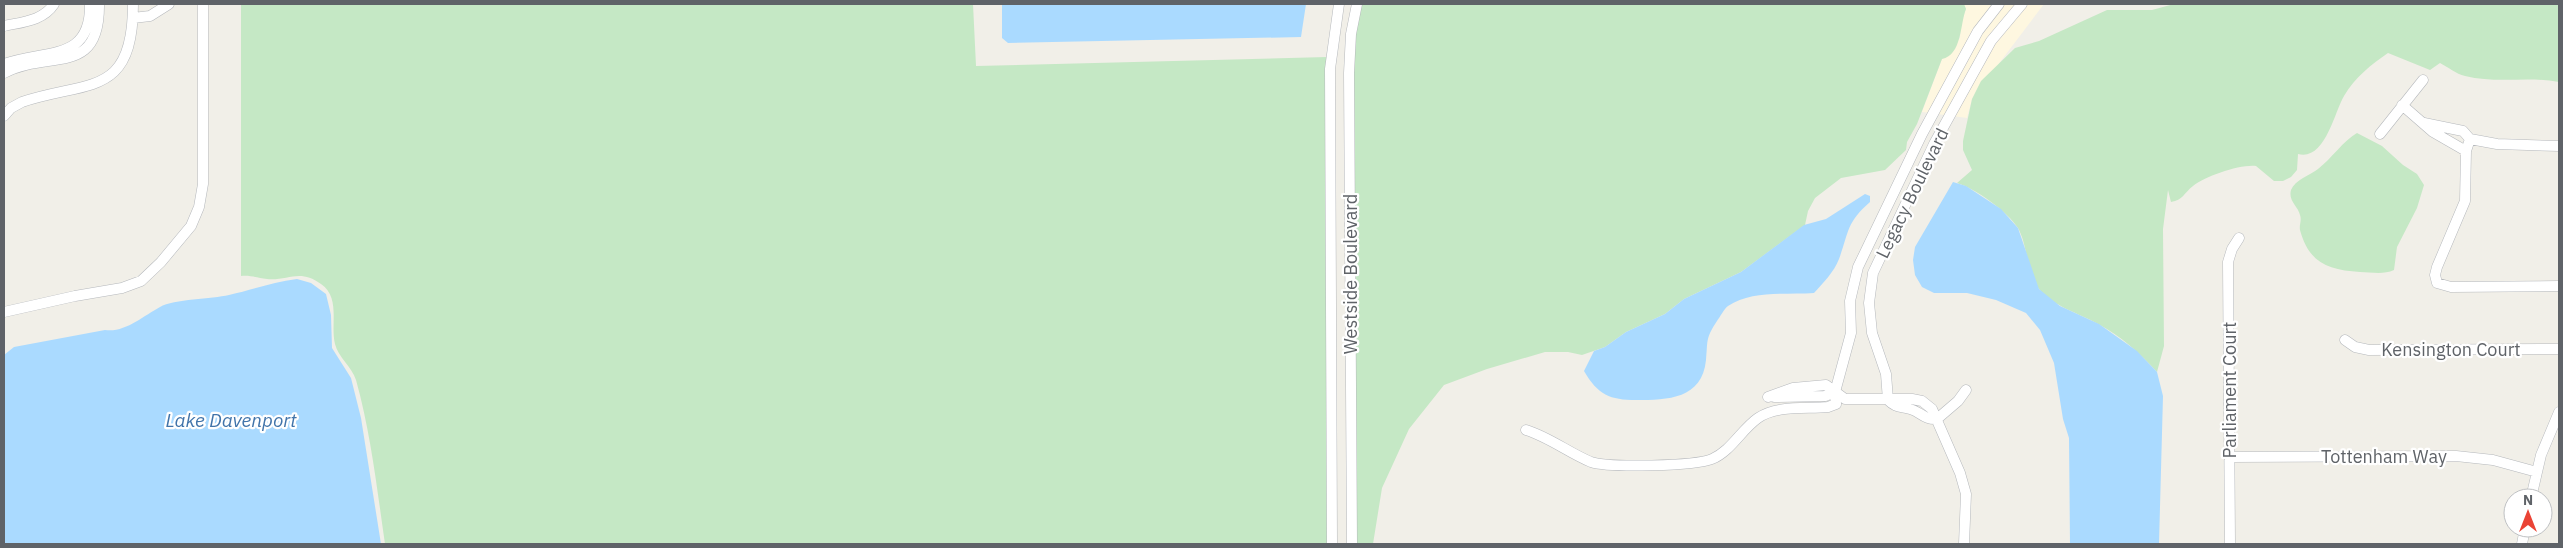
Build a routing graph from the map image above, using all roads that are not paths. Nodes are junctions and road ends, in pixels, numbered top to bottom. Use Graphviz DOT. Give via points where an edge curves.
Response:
graph roads {
  1 [pos="54,4"];
  2 [pos="90,4"];
  3 [pos="99,4"];
  4 [pos="133,4"];
  5 [pos="169,4"];
  6 [pos="203,4"];
  7 [pos="1339,4"];
  8 [pos="1357,4"];
  9 [pos="1999,4"];
  10 [pos="2022,4"];
  11 [pos="133,18"];
  12 [pos="4,26"];
  13 [pos="4,64"];
  14 [pos="4,73"];
  15 [pos="2424,80"];
  16 [pos="2402,105"];
  17 [pos="4,116"];
  18 [pos="2424,123"];
  19 [pos="2380,134"];
  20 [pos="2470,139"];
  21 [pos="2559,146"];
  22 [pos="2466,151"];
  23 [pos="2239,238"];
  24 [pos="2559,286"];
  25 [pos="4,312"];
  26 [pos="2345,340"];
  27 [pos="2559,349"];
  28 [pos="1966,390"];
  29 [pos="1835,392"];
  30 [pos="1888,400"];
  31 [pos="1776,409"];
  32 [pos="2559,412"];
  33 [pos="1937,419"];
  34 [pos="1526,430"];
  35 [pos="2229,457"];
  36 [pos="2536,472"];
  37 [pos="2533,488"];
  38 [pos="1332,544"];
  39 [pos="1352,544"];
  40 [pos="1964,544"];
  41 [pos="2230,544"];
  1 -- 12 [label="street" via="37,18"];
  2 -- 13 [label="street" via="88,28 80,43"];
  3 -- 14 [label="street" via="98,31 86,49 75,55"];
  4 -- 11 [label="street"];
  5 -- 11 [label="street" via="150,16"];
  6 -- 25 [label="street" via="203,184 199,207 187,232 136,284"];
  7 -- 38 [label="street, Westside Boulevard" via="1330,69"];
  8 -- 39 [label="street, Westside Boulevard" via="1351,34 1349,73"];
  9 -- 29 [label="street, Legacy Boulevard" via="1978,31 1926,125 1858,267 1850,301 1848,348"];
  10 -- 30 [label="street, Legacy Boulevard" via="1991,41 1934,144 1873,273 1869,302 1872,333 1886,374"];
  11 -- 17 [label="street" via="127,49 109,77 94,85 22,102"];
  15 -- 16 [label="street"];
  16 -- 18 [label="street"];
  16 -- 19 [label="street"];
  18 -- 20 [label="street" via="2463,131"];
  18 -- 22 [label="street"];
  20 -- 21 [label="street" via="2497,144"];
  20 -- 22 [label="street"];
  22 -- 24 [label="street" via="2466,196 2437,266 2437,282 2451,287"];
  23 -- 35 [label="street, Parliament Court" via="2228,262"];
  26 -- 27 [label="street, Kensington Court" via="2355,347 2369,350"];
  28 -- 33 [label="street"];
  29 -- 30 [label="street" via="1845,399"];
  29 -- 31 [label="street" via="1836,404 1828,407"];
  29 -- 31 [label="street" via="1826,385 1793,388 1768,397"];
  30 -- 33 [label="street" via="1896,397 1922,401 1932,409"];
  31 -- 34 [label="street" via="1757,419 1713,459 1695,463 1600,464"];
  32 -- 36 [label="street"];
  33 -- 40 [label="street" via="1966,494"];
  35 -- 36 [label="street, Tottenham Way" via="2456,456 2493,460"];
  35 -- 41 [label="street, Parliament Court"];
  36 -- 37 [label="street"];
}
